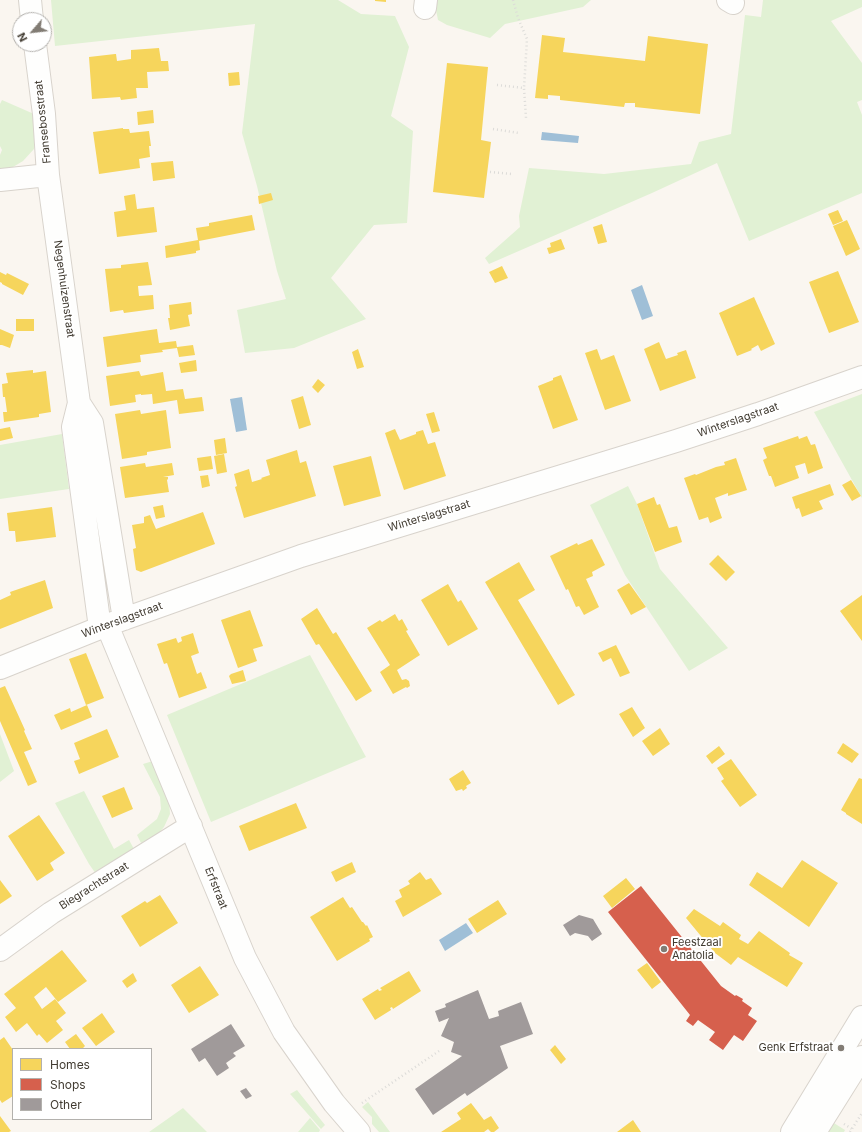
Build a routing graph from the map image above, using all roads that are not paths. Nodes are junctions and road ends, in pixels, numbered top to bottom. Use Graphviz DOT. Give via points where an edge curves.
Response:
graph roads {
  1 [pos="30,0"];
  2 [pos="31,12"];
  3 [pos="36,52"];
  4 [pos="48,175"];
  5 [pos="0,180"];
  6 [pos="862,377"];
  7 [pos="111,624"];
  8 [pos="0,668"];
  9 [pos="191,826"];
  10 [pos="0,950"];
  11 [pos="862,1017"];
  12 [pos="862,1057"];
  13 [pos="359,1132"];
  14 [pos="792,1132"];
  15 [pos="815,1132"];
  1 -- 2 [label="street"];
  3 -- 4 [label="street, Fransebosstraat"];
  4 -- 5 [label="street, Fransebosstraat"];
  4 -- 7 [label="street, Negenhuizenstraat" via="79,403 92,423"];
  6 -- 7 [label="street, Winterslagstraat" via="676,441 301,556"];
  7 -- 8 [label="street, Winterslagstraat"];
  7 -- 9 [label="street, Erfstraat"];
  9 -- 10 [label="street, Biegrachtstraat" via="52,913"];
  9 -- 13 [label="street, Erfstraat" via="245,958 284,1032 334,1103"];
  11 -- 14 [label="street"];
  12 -- 15 [label="street"];
}
